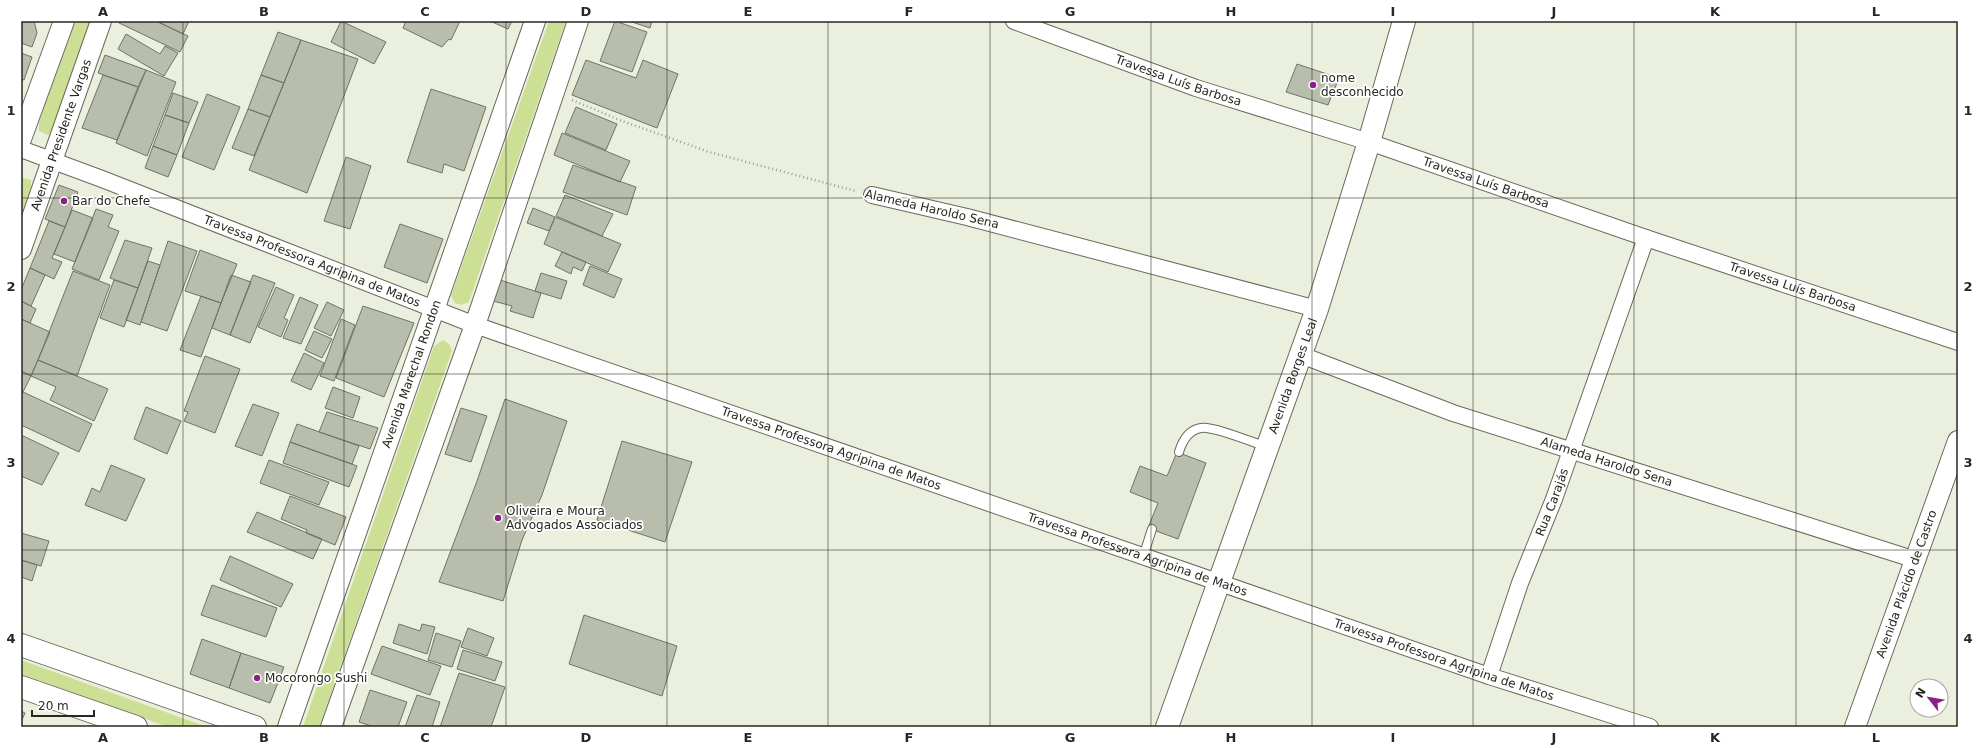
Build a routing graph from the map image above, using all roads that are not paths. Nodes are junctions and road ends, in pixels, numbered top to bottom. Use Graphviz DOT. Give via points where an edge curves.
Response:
graph roads {
  1 [pos="64,21"];
  2 [pos="101,21"];
  3 [pos="535,21"];
  4 [pos="578,21"];
  5 [pos="1014,21"];
  6 [pos="1404,21"];
  7 [pos="21,139"];
  8 [pos="1369,142"];
  9 [pos="21,149"];
  10 [pos="52,161"];
  11 [pos="872,195"];
  12 [pos="1646,238"];
  13 [pos="21,249"];
  14 [pos="1317,309"];
  15 [pos="434,310"];
  16 [pos="475,325"];
  17 [pos="1958,342"];
  18 [pos="1301,355"];
  19 [pos="1958,441"];
  20 [pos="1268,447"];
  21 [pos="1571,450"];
  22 [pos="1179,452"];
  23 [pos="1152,529"];
  24 [pos="1143,557"];
  25 [pos="1916,560"];
  26 [pos="1219,583"];
  27 [pos="21,645"];
  28 [pos="1489,676"];
  29 [pos="21,687"];
  30 [pos="136,727"];
  31 [pos="255,727"];
  32 [pos="288,727"];
  33 [pos="332,727"];
  34 [pos="1167,727"];
  35 [pos="1650,727"];
  36 [pos="1855,727"];
  1 -- 7 [label="street"];
  2 -- 10 [label="street, Avenida Presidente Vargas"];
  3 -- 15 [label="street, Avenida Marechal Rondon"];
  4 -- 16 [label="street"];
  5 -- 8 [label="street, Travessa Luís Barbosa" via="1196,88"];
  6 -- 8 [label="main road, Avenida Borges Leal"];
  8 -- 12 [label="street, Travessa Luís Barbosa"];
  8 -- 14 [label="main road, Avenida Borges Leal"];
  9 -- 10 [label="street, Travessa Professora Agripina de Matos"];
  10 -- 13 [label="street, Avenida Presidente Vargas"];
  10 -- 15 [label="street, Travessa Professora Agripina de Matos"];
  11 -- 14 [label="street, Alameda Haroldo Sena" via="1005,226"];
  12 -- 17 [label="street, Travessa Luís Barbosa"];
  12 -- 21 [label="street, Rua Carajás"];
  14 -- 18 [label="main road, Avenida Borges Leal"];
  15 -- 16 [label="street, Travessa Professora Agripina de Matos"];
  15 -- 32 [label="street, Avenida Marechal Rondon"];
  16 -- 24 [label="street, Travessa Professora Agripina de Matos"];
  16 -- 33 [label="street"];
  18 -- 20 [label="main road, Avenida Borges Leal"];
  18 -- 21 [label="street, Alameda Haroldo Sena" via="1453,413"];
  19 -- 25 [label="street, Avenida Plácido de Castro"];
  20 -- 22 [label="lane" via="1202,428 1191,432"];
  20 -- 26 [label="main road, Avenida Borges Leal"];
  21 -- 25 [label="street, Alameda Haroldo Sena"];
  21 -- 28 [label="street, Rua Carajás" via="1520,583"];
  23 -- 24 [label="lane"];
  24 -- 26 [label="street, Travessa Professora Agripina de Matos"];
  25 -- 36 [label="street, Avenida Plácido de Castro"];
  26 -- 28 [label="street, Travessa Professora Agripina de Matos"];
  26 -- 34 [label="main road, Avenida Borges Leal"];
  27 -- 31 [label="main road"];
  28 -- 35 [label="street, Travessa Professora Agripina de Matos"];
  29 -- 30 [label="main road"];
}
